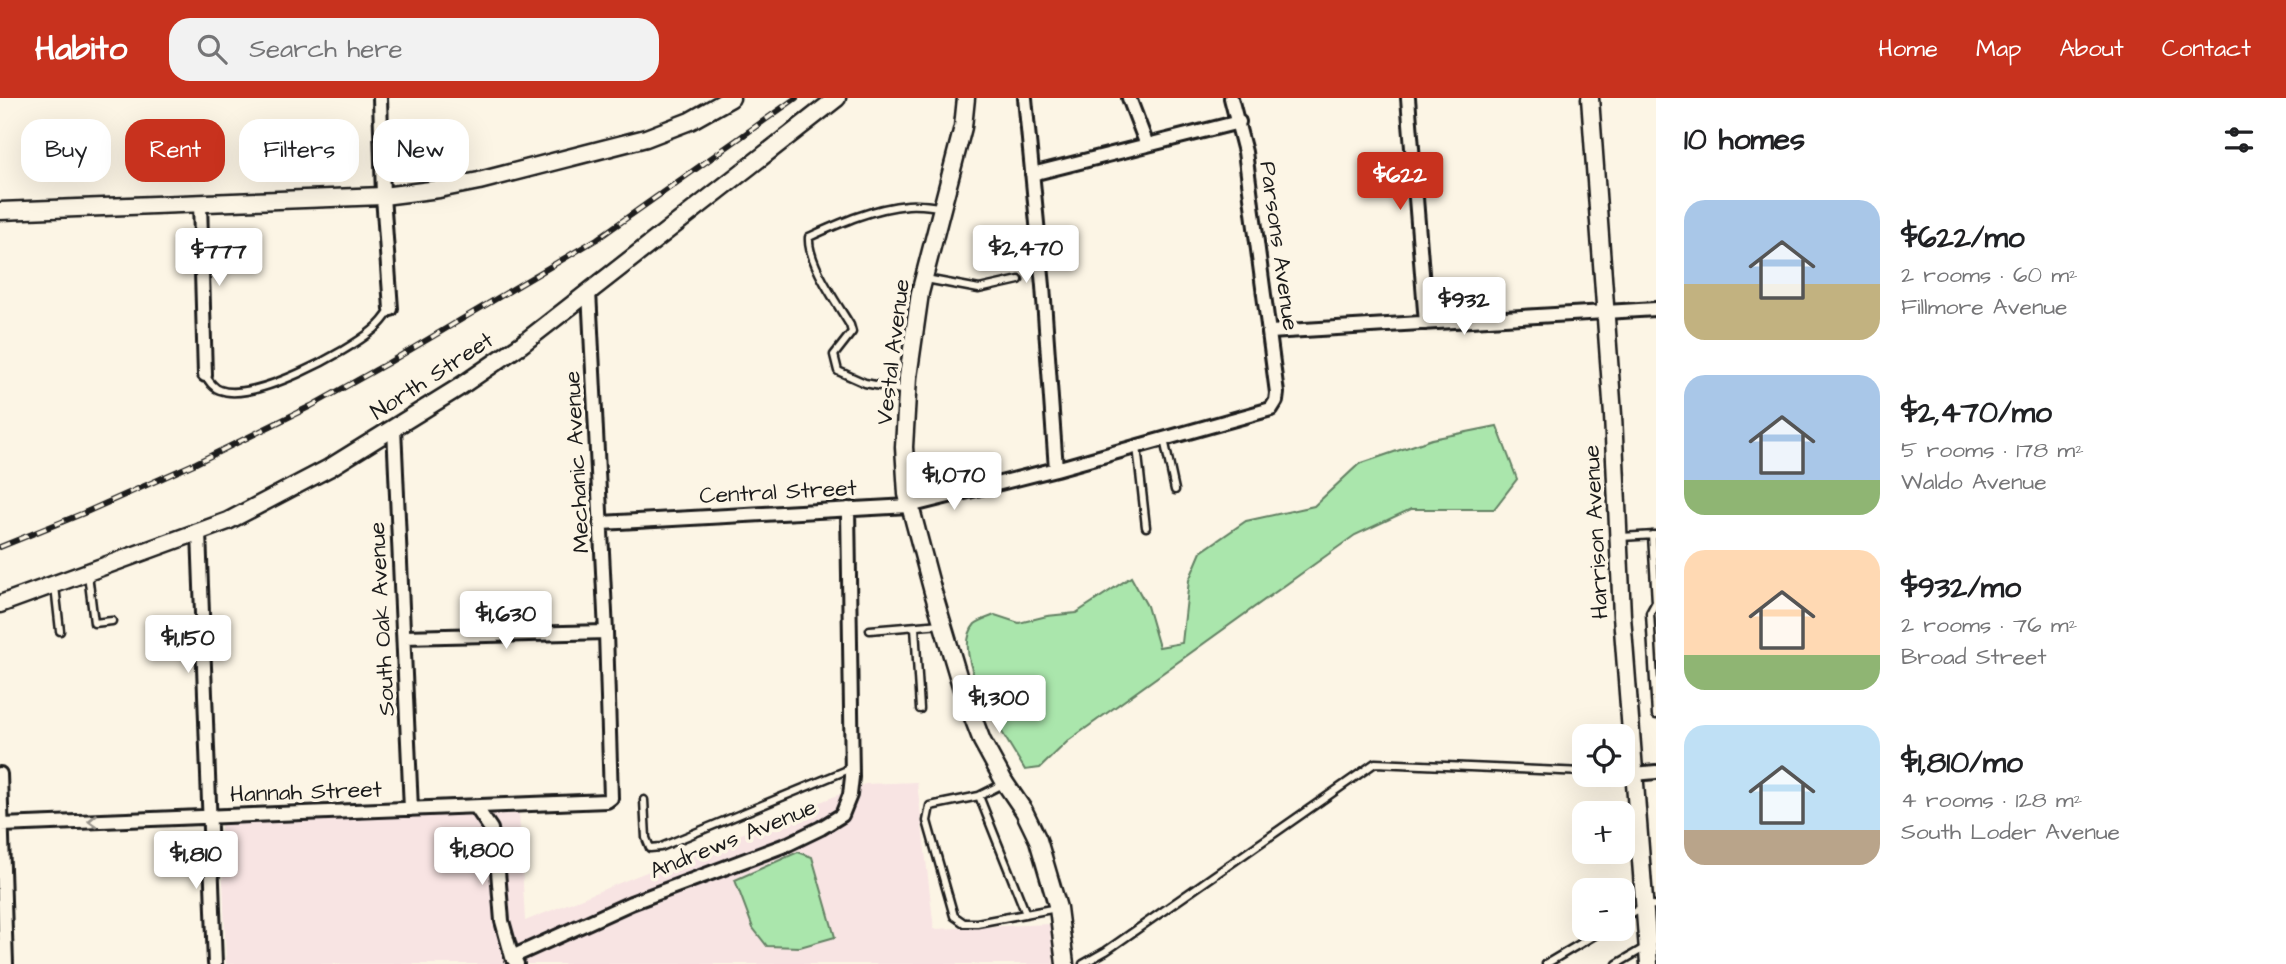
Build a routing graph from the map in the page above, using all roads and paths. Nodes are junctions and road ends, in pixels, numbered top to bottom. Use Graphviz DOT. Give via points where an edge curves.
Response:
graph roads {
  1 [pos="380,98"];
  2 [pos="731,98"];
  3 [pos="837,98"];
  4 [pos="966,98"];
  5 [pos="1025,98"];
  6 [pos="1129,98"];
  7 [pos="1231,98"];
  8 [pos="1408,98"];
  9 [pos="1590,98"];
  10 [pos="1239,122"];
  11 [pos="1147,145"];
  12 [pos="1032,174"];
  13 [pos="383,196"];
  14 [pos="200,202"];
  15 [pos="942,207"];
  16 [pos="0,211"];
  17 [pos="924,279"];
  18 [pos="1019,280"];
  19 [pos="589,291"];
  20 [pos="391,309"];
  21 [pos="1656,309"];
  22 [pos="1605,312"];
  23 [pos="1426,323"];
  24 [pos="1270,332"];
  25 [pos="205,375"];
  26 [pos="907,392"];
  27 [pos="1276,401"];
  28 [pos="394,428"];
  29 [pos="1164,439"];
  30 [pos="1137,446"];
  31 [pos="1056,469"];
  32 [pos="1175,490"];
  33 [pos="909,506"];
  34 [pos="848,509"];
  35 [pos="601,523"];
  36 [pos="1146,527"];
  37 [pos="199,532"];
  38 [pos="1654,535"];
  39 [pos="1619,537"];
  40 [pos="88,572"];
  41 [pos="55,584"];
  42 [pos="1656,602"];
  43 [pos="0,604"];
  44 [pos="112,621"];
  45 [pos="943,624"];
  46 [pos="915,626"];
  47 [pos="870,630"];
  48 [pos="60,631"];
  49 [pos="606,632"];
  50 [pos="404,637"];
  51 [pos="920,709"];
  52 [pos="1656,715"];
  53 [pos="1626,724"];
  54 [pos="852,768"];
  55 [pos="1572,771"];
  56 [pos="1656,772"];
  57 [pos="0,774"];
  58 [pos="1635,774"];
  59 [pos="1005,783"];
  60 [pos="1630,787"];
  61 [pos="979,796"];
  62 [pos="611,798"];
  63 [pos="644,800"];
  64 [pos="476,807"];
  65 [pos="411,809"];
  66 [pos="210,817"];
  67 [pos="2,825"];
  68 [pos="1650,906"];
  69 [pos="1058,908"];
  70 [pos="1026,914"];
  71 [pos="1585,941"];
  72 [pos="1647,946"];
  73 [pos="513,962"];
  74 [pos="6,964"];
  75 [pos="215,964"];
  76 [pos="1065,964"];
  77 [pos="1083,964"];
  78 [pos="1546,964"];
  79 [pos="1617,964"];
  80 [pos="1649,964"];
  1 -- 13 [label="street"];
  2 -- 13 [label="street" via="691,121 646,138 479,181"];
  3 -- 19 [label="street, North Street"];
  4 -- 15 [label="street, Vestal Avenue"];
  5 -- 12 [label="street"];
  6 -- 11 [label="street"];
  7 -- 10 [label="street, Parsons Avenue"];
  8 -- 23 [label="street"];
  9 -- 22 [label="street, Harrison Avenue"];
  10 -- 11 [label="street"];
  10 -- 24 [label="street, Parsons Avenue"];
  11 -- 12 [label="street"];
  12 -- 31 [label="street"];
  13 -- 14 [label="street"];
  13 -- 20 [label="street"];
  14 -- 16 [label="street"];
  14 -- 25 [label="street"];
  15 -- 17 [label="street, Vestal Avenue"];
  15 -- 26 [label="lane" via="909,205 881,210 809,237 815,263 852,332 834,355 838,371 865,383"];
  17 -- 18 [label="lane" via="979,289"];
  17 -- 26 [label="street, Vestal Avenue"];
  19 -- 28 [label="street, North Street" via="523,344"];
  19 -- 35 [label="street, Mechanic Avenue"];
  20 -- 25 [label="lane" via="359,340 269,386 223,392"];
  21 -- 22 [label="street"];
  22 -- 23 [label="street"];
  22 -- 39 [label="street, Harrison Avenue"];
  23 -- 24 [label="street"];
  24 -- 27 [label="street, Parsons Avenue"];
  26 -- 33 [label="street, Vestal Avenue" via="904,447"];
  27 -- 29 [label="street, Central Street" via="1271,409"];
  28 -- 37 [label="street, North Street" via="282,494"];
  28 -- 50 [label="street, South Oak Avenue"];
  29 -- 30 [label="street, Central Street"];
  29 -- 32 [label="lane"];
  30 -- 31 [label="street, Central Street"];
  30 -- 36 [label="lane"];
  31 -- 33 [label="street, Central Street"];
  33 -- 34 [label="street, Central Street"];
  33 -- 45 [label="street, Vestal Avenue"];
  34 -- 35 [label="street, Central Street"];
  34 -- 54 [label="street, Andrews Avenue"];
  35 -- 49 [label="street, Mechanic Avenue"];
  37 -- 40 [label="street, North Street"];
  37 -- 66 [label="street"];
  38 -- 39 [label="lane"];
  38 -- 42 [label="lane"];
  39 -- 53 [label="street, Harrison Avenue"];
  40 -- 41 [label="street, North Street"];
  40 -- 44 [label="lane" via="94,622"];
  41 -- 43 [label="street, North Street"];
  41 -- 48 [label="lane"];
  42 -- 52 [label="lane" via="1650,613"];
  45 -- 46 [label="lane"];
  45 -- 59 [label="street, Vestal Avenue" via="962,690"];
  46 -- 47 [label="lane"];
  46 -- 51 [label="lane"];
  49 -- 50 [label="street"];
  49 -- 62 [label="street, Mechanic Avenue"];
  50 -- 65 [label="street, South Oak Avenue"];
  54 -- 63 [label="lane" via="661,847 650,848 646,838"];
  54 -- 73 [label="street, Andrews Avenue" via="848,804 842,815 821,828 631,903"];
  55 -- 77 [label="lane" via="1375,763"];
  56 -- 58 [label="street"];
  57 -- 67 [label="street"];
  59 -- 61 [label="lane"];
  59 -- 69 [label="street, Vestal Avenue" via="1038,840"];
  60 -- 68 [label="street, Harrison Avenue"];
  61 -- 70 [label="lane"];
  61 -- 70 [label="lane" via="930,806 927,821 954,916 964,923 977,923"];
  62 -- 64 [label="street, Hannah Street"];
  64 -- 65 [label="street, Hannah Street"];
  64 -- 73 [label="street" via="491,829 502,921"];
  65 -- 66 [label="street, Hannah Street"];
  66 -- 67 [label="street, Hannah Street, one-way"];
  66 -- 75 [label="street"];
  67 -- 74 [label="street"];
  68 -- 72 [label="street, Harrison Avenue"];
  69 -- 70 [label="lane"];
  69 -- 76 [label="street, Vestal Avenue"];
  71 -- 78 [label="lane"];
  72 -- 79 [label="lane"];
  72 -- 80 [label="street, Harrison Avenue"];
}
